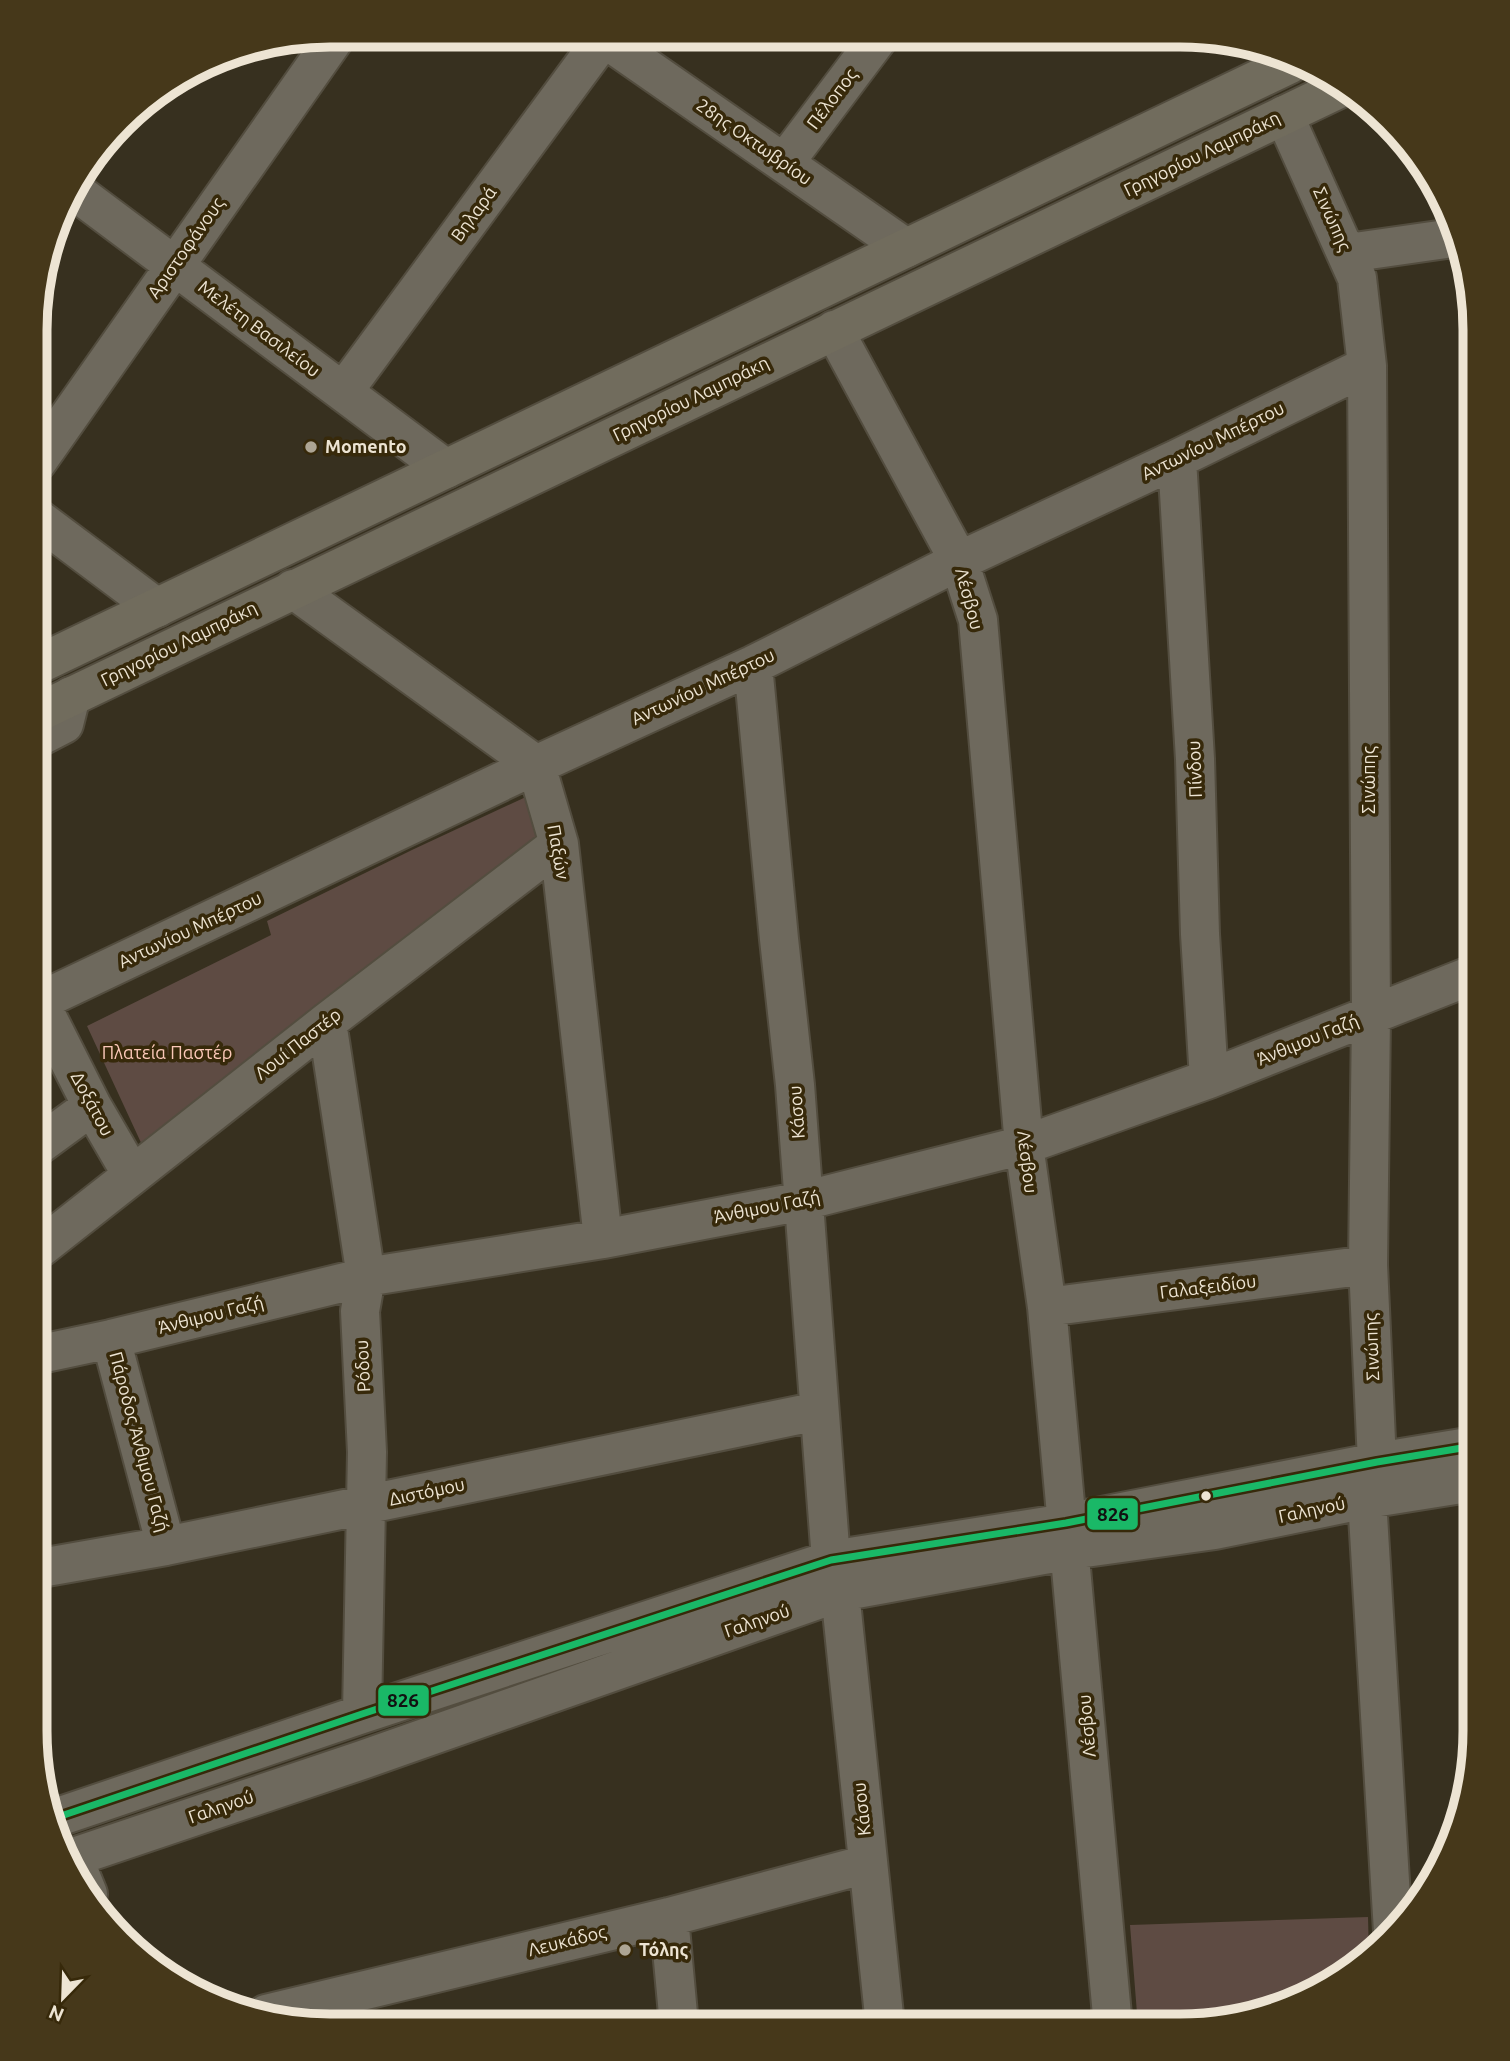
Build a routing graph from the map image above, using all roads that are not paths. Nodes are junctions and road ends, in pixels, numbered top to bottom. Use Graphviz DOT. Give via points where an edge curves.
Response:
graph roads {
  1 [pos="328,47"];
  2 [pos="596,47"];
  3 [pos="620,47"];
  4 [pos="871,47"];
  5 [pos="1281,66"];
  6 [pos="1332,92"];
  7 [pos="1284,115"];
  8 [pos="785,162"];
  9 [pos="81,196"];
  10 [pos="1448,239"];
  11 [pos="906,248"];
  12 [pos="1348,253"];
  13 [pos="173,265"];
  14 [pos="834,330"];
  15 [pos="1367,366"];
  16 [pos="343,392"];
  17 [pos="47,447"];
  18 [pos="1177,459"];
  19 [pos="446,469"];
  20 [pos="47,526"];
  21 [pos="959,561"];
  22 [pos="293,589"];
  23 [pos="157,608"];
  24 [pos="47,660"];
  25 [pos="753,665"];
  26 [pos="71,696"];
  27 [pos="47,708"];
  28 [pos="47,733"];
  29 [pos="537,765"];
  30 [pos="559,844"];
  31 [pos="1463,979"];
  32 [pos="47,995"];
  33 [pos="1371,1015"];
  34 [pos="47,1019"];
  35 [pos="327,1022"];
  36 [pos="1209,1079"];
  37 [pos="92,1106"];
  38 [pos="47,1139"];
  39 [pos="1024,1145"];
  40 [pos="132,1175"];
  41 [pos="803,1201"];
  42 [pos="603,1239"];
  43 [pos="47,1242"];
  44 [pos="1368,1265"];
  45 [pos="366,1277"];
  46 [pos="1047,1307"];
  47 [pos="111,1339"];
  48 [pos="47,1353"];
  49 [pos="818,1411"];
  50 [pos="1463,1448"];
  51 [pos="1377,1462"];
  52 [pos="1463,1484"];
  53 [pos="1367,1499"];
  54 [pos="366,1505"];
  55 [pos="1069,1536"];
  56 [pos="166,1546"];
  57 [pos="47,1567"];
  58 [pos="835,1576"];
  59 [pos="362,1714"];
  60 [pos="60,1816"];
  61 [pos="76,1857"];
  62 [pos="867,1864"];
  63 [pos="669,1917"];
  64 [pos="1392,1917"];
  65 [pos="284,2010"];
  66 [pos="678,2014"];
  67 [pos="884,2014"];
  68 [pos="1112,2014"];
  1 -- 13 [label="street, Αριστοφάνους"];
  2 -- 16 [label="street, Βηλαρά"];
  3 -- 8 [label="street, 28ης Οκτωβρίου"];
  4 -- 8 [label="street, Πέλοπος"];
  5 -- 11 [label="main road"];
  6 -- 7 [label="main road, Γρηγορίου Λαμπράκη"];
  7 -- 12 [label="street, Σινώπης"];
  7 -- 14 [label="main road, Γρηγορίου Λαμπράκη"];
  8 -- 11 [label="street, 28ης Οκτωβρίου"];
  9 -- 13 [label="street, Μελέτη Βασιλείου"];
  10 -- 12 [label="street"];
  11 -- 19 [label="main road"];
  12 -- 15 [label="street, Σινώπης" via="1357,278"];
  13 -- 16 [label="street, Μελέτη Βασιλείου"];
  13 -- 17 [label="street, Αριστοφάνους"];
  14 -- 21 [label="street, Λέσβου"];
  14 -- 22 [label="main road, Γρηγορίου Λαμπράκη"];
  15 -- 18 [label="street, Αντωνίου Μπέρτου"];
  15 -- 33 [label="street, Σινώπης"];
  16 -- 19 [label="street, Μελέτη Βασιλείου"];
  18 -- 21 [label="street, Αντωνίου Μπέρτου"];
  18 -- 36 [label="street, Πίνδου"];
  19 -- 23 [label="main road"];
  20 -- 23 [label="street"];
  21 -- 25 [label="street, Αντωνίου Μπέρτου"];
  21 -- 39 [label="street, Λέσβου" via="978,621"];
  22 -- 26 [label="main road, Γρηγορίου Λαμπράκη"];
  22 -- 29 [label="street"];
  23 -- 24 [label="main road"];
  25 -- 29 [label="street, Αντωνίου Μπέρτου"];
  25 -- 41 [label="street, Κάσου"];
  26 -- 27 [label="main road, Γρηγορίου Λαμπράκη"];
  26 -- 28 [label="street" via="64,724"];
  29 -- 30 [label="street, Παξών"];
  29 -- 32 [label="street, Αντωνίου Μπέρτου"];
  30 -- 35 [label="street, Λουί Παστέρ"];
  30 -- 42 [label="street, Παξών"];
  31 -- 33 [label="street, Άνθιμου Γαζή"];
  33 -- 36 [label="street, Άνθιμου Γαζή"];
  33 -- 44 [label="street, Σινώπης"];
  34 -- 37 [label="street, Δοξάτου"];
  35 -- 40 [label="street, Λουί Παστέρ"];
  35 -- 45 [label="street, Ρόδου"];
  36 -- 39 [label="street, Άνθιμου Γαζή"];
  37 -- 38 [label="street"];
  37 -- 40 [label="street, Δοξάτου"];
  39 -- 41 [label="street, Άνθιμου Γαζή"];
  39 -- 46 [label="street, Λέσβου"];
  40 -- 43 [label="street, Λουί Παστέρ"];
  41 -- 42 [label="street, Άνθιμου Γαζή"];
  41 -- 49 [label="street, Κάσου"];
  42 -- 45 [label="street, Άνθιμου Γαζή"];
  44 -- 46 [label="street, Γαλαξειδίου"];
  44 -- 51 [label="street, Σινώπης"];
  45 -- 47 [label="street, Άνθιμου Γαζή"];
  45 -- 54 [label="street, Ρόδου" via="360,1311"];
  46 -- 55 [label="street, Λέσβου"];
  47 -- 48 [label="street, Άνθιμου Γαζή"];
  47 -- 56 [label="street, Πάροδος Άνθιμου Γαζή"];
  49 -- 54 [label="street, Διστόμου"];
  49 -- 58 [label="street, Κάσου"];
  50 -- 51 [label="street, Γαληνού"];
  51 -- 55 [label="street, Γαληνού"];
  52 -- 53 [label="street, Γαληνού"];
  53 -- 55 [label="street, Γαληνού" via="1215,1530"];
  53 -- 64 [label="street"];
  54 -- 56 [label="street, Διστόμου"];
  54 -- 59 [label="street, Ρόδου"];
  55 -- 58 [label="street, Γαληνού"];
  55 -- 68 [label="street, Λέσβου"];
  56 -- 57 [label="street, Διστόμου"];
  58 -- 59 [label="street, Γαληνού"];
  58 -- 61 [label="street, Γαληνού" via="362,1760"];
  58 -- 62 [label="street, Κάσου"];
  59 -- 60 [label="street, Γαληνού"];
  62 -- 63 [label="street, Λευκάδος"];
  62 -- 67 [label="street, Κάσου"];
  63 -- 65 [label="street, Λευκάδος"];
  63 -- 66 [label="street"];
}
